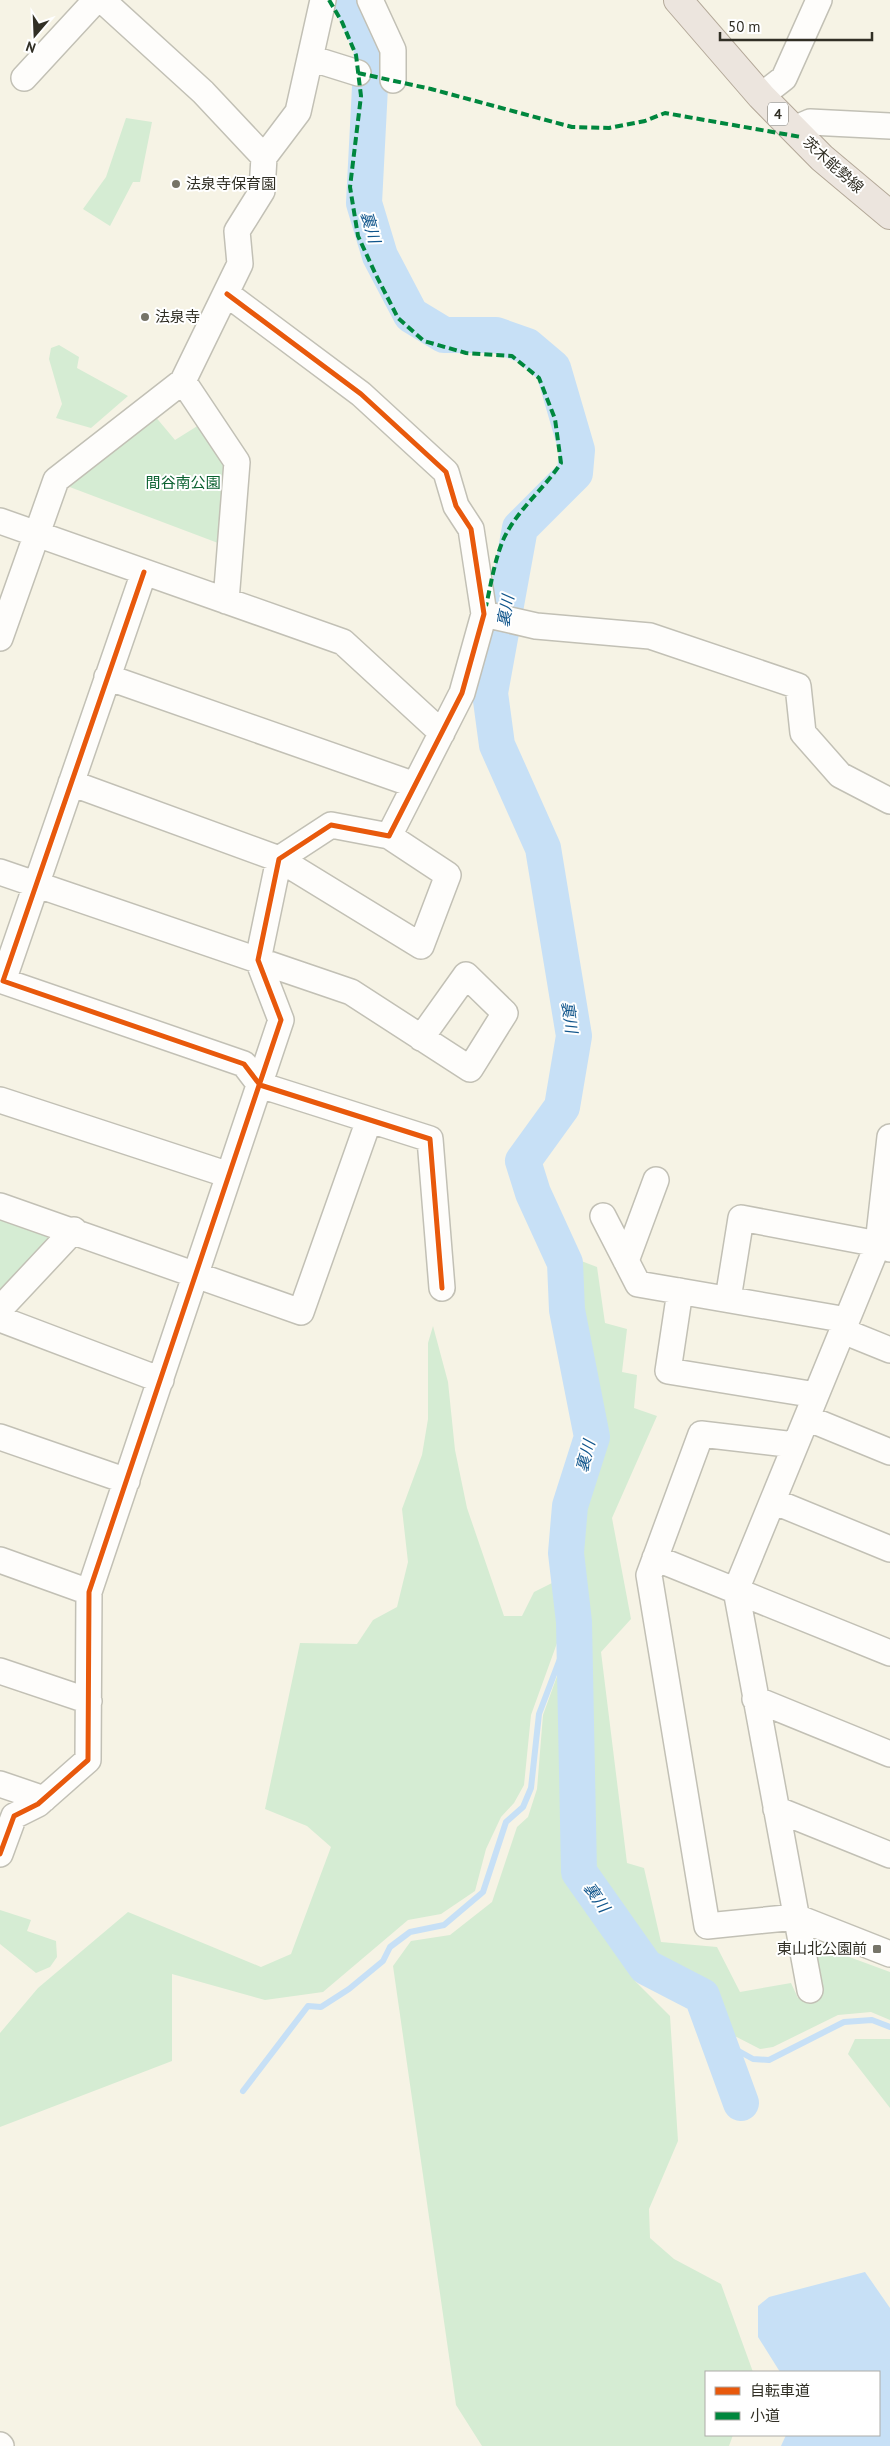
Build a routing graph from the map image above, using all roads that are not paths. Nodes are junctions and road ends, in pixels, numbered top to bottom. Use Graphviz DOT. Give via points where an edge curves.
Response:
graph roads {
  1 [pos="96,0"];
  2 [pos="102,0"];
  3 [pos="323,0"];
  4 [pos="370,0"];
  5 [pos="678,0"];
  6 [pos="819,0"];
  7 [pos="310,58"];
  8 [pos="358,73"];
  9 [pos="24,78"];
  10 [pos="393,80"];
  11 [pos="760,96"];
  12 [pos="890,126"];
  13 [pos="794,130"];
  14 [pos="264,157"];
  15 [pos="890,215"];
  16 [pos="227,294"];
  17 [pos="183,381"];
  18 [pos="0,521"];
  19 [pos="36,533"];
  20 [pos="144,572"];
  21 [pos="226,601"];
  22 [pos="484,614"];
  23 [pos="0,638"];
  24 [pos="107,678"];
  25 [pos="442,733"];
  26 [pos="71,783"];
  27 [pos="415,785"];
  28 [pos="890,801"];
  29 [pos="389,836"];
  30 [pos="279,859"];
  31 [pos="0,872"];
  32 [pos="36,884"];
  33 [pos="258,960"];
  34 [pos="1,982"];
  35 [pos="421,1038"];
  36 [pos="260,1085"];
  37 [pos="0,1100"];
  38 [pos="369,1120"];
  39 [pos="890,1139"];
  40 [pos="229,1175"];
  41 [pos="656,1180"];
  42 [pos="0,1206"];
  43 [pos="603,1216"];
  44 [pos="74,1230"];
  45 [pos="884,1247"];
  46 [pos="626,1261"];
  47 [pos="196,1274"];
  48 [pos="442,1288"];
  49 [pos="680,1290"];
  50 [pos="728,1299"];
  51 [pos="0,1310"];
  52 [pos="0,1320"];
  53 [pos="845,1326"];
  54 [pos="890,1350"];
  55 [pos="161,1380"];
  56 [pos="816,1395"];
  57 [pos="806,1418"];
  58 [pos="0,1437"];
  59 [pos="795,1445"];
  60 [pos="890,1452"];
  61 [pos="127,1481"];
  62 [pos="773,1501"];
  63 [pos="890,1549"];
  64 [pos="655,1558"];
  65 [pos="0,1560"];
  66 [pos="736,1590"];
  67 [pos="89,1592"];
  68 [pos="890,1653"];
  69 [pos="0,1670"];
  70 [pos="755,1699"];
  71 [pos="89,1701"];
  72 [pos="890,1754"];
  73 [pos="0,1784"];
  74 [pos="44,1799"];
  75 [pos="776,1809"];
  76 [pos="0,1854"];
  77 [pos="890,1855"];
  78 [pos="796,1916"];
  79 [pos="890,1954"];
  80 [pos="810,1990"];
  1 -- 9 [label="street"];
  2 -- 14 [label="street" via="202,92"];
  3 -- 7 [label="street"];
  4 -- 10 [label="street" via="393,50"];
  5 -- 11 [label="main road, 茨木能勢線 / 4"];
  6 -- 11 [label="street" via="784,78"];
  7 -- 8 [label="street"];
  7 -- 14 [label="street" via="298,112"];
  11 -- 13 [label="main road, 茨木能勢線 / 4"];
  12 -- 13 [label="street" via="810,122"];
  13 -- 15 [label="main road, 茨木能勢線 / 4"];
  14 -- 16 [label="street" via="262,191 237,231 240,264"];
  16 -- 17 [label="street"];
  16 -- 22 [label="street" via="361,394 446,472 456,506 471,529"];
  17 -- 19 [label="street" via="56,480"];
  17 -- 21 [label="street" via="237,462"];
  18 -- 19 [label="street"];
  19 -- 20 [label="street"];
  19 -- 23 [label="street"];
  20 -- 21 [label="street"];
  20 -- 24 [label="street"];
  21 -- 25 [label="street" via="343,642"];
  22 -- 25 [label="street" via="462,693"];
  22 -- 28 [label="street" via="536,626 650,636 798,686 803,733 840,775"];
  24 -- 26 [label="street"];
  24 -- 27 [label="street"];
  25 -- 27 [label="street"];
  26 -- 30 [label="street"];
  26 -- 32 [label="street"];
  27 -- 29 [label="street"];
  29 -- 30 [label="street" via="331,825"];
  29 -- 30 [label="street" via="448,875 420,946"];
  30 -- 33 [label="street"];
  31 -- 32 [label="street"];
  32 -- 33 [label="street"];
  32 -- 34 [label="street"];
  33 -- 35 [label="street" via="351,992"];
  33 -- 36 [label="street" via="281,1020"];
  34 -- 36 [label="street" via="244,1064"];
  36 -- 38 [label="street"];
  36 -- 40 [label="street"];
  37 -- 40 [label="street"];
  38 -- 47 [label="street" via="301,1312"];
  38 -- 48 [label="street" via="430,1139"];
  39 -- 45 [label="street"];
  40 -- 47 [label="street"];
  41 -- 46 [label="street"];
  42 -- 44 [label="street"];
  43 -- 46 [label="street"];
  44 -- 47 [label="street"];
  44 -- 51 [label="street"];
  45 -- 50 [label="street" via="741,1218"];
  45 -- 53 [label="street"];
  46 -- 49 [label="street" via="638,1284"];
  47 -- 55 [label="street"];
  49 -- 50 [label="street"];
  49 -- 56 [label="street" via="668,1370"];
  50 -- 53 [label="street"];
  52 -- 55 [label="street"];
  53 -- 54 [label="street"];
  53 -- 56 [label="street"];
  55 -- 61 [label="street"];
  56 -- 57 [label="street"];
  57 -- 59 [label="street"];
  57 -- 60 [label="street"];
  58 -- 61 [label="street"];
  59 -- 62 [label="street"];
  59 -- 64 [label="street" via="701,1434"];
  61 -- 67 [label="street"];
  62 -- 63 [label="street"];
  62 -- 66 [label="street"];
  64 -- 66 [label="street"];
  64 -- 78 [label="street" via="649,1575 707,1926"];
  65 -- 67 [label="street"];
  66 -- 68 [label="street"];
  66 -- 70 [label="street"];
  67 -- 71 [label="street"];
  69 -- 71 [label="street"];
  70 -- 72 [label="street"];
  70 -- 75 [label="street"];
  71 -- 74 [label="street" via="88,1760"];
  73 -- 74 [label="street"];
  74 -- 76 [label="street" via="14,1816"];
  75 -- 77 [label="street"];
  75 -- 78 [label="street"];
  78 -- 79 [label="street"];
  78 -- 80 [label="street"];
}
